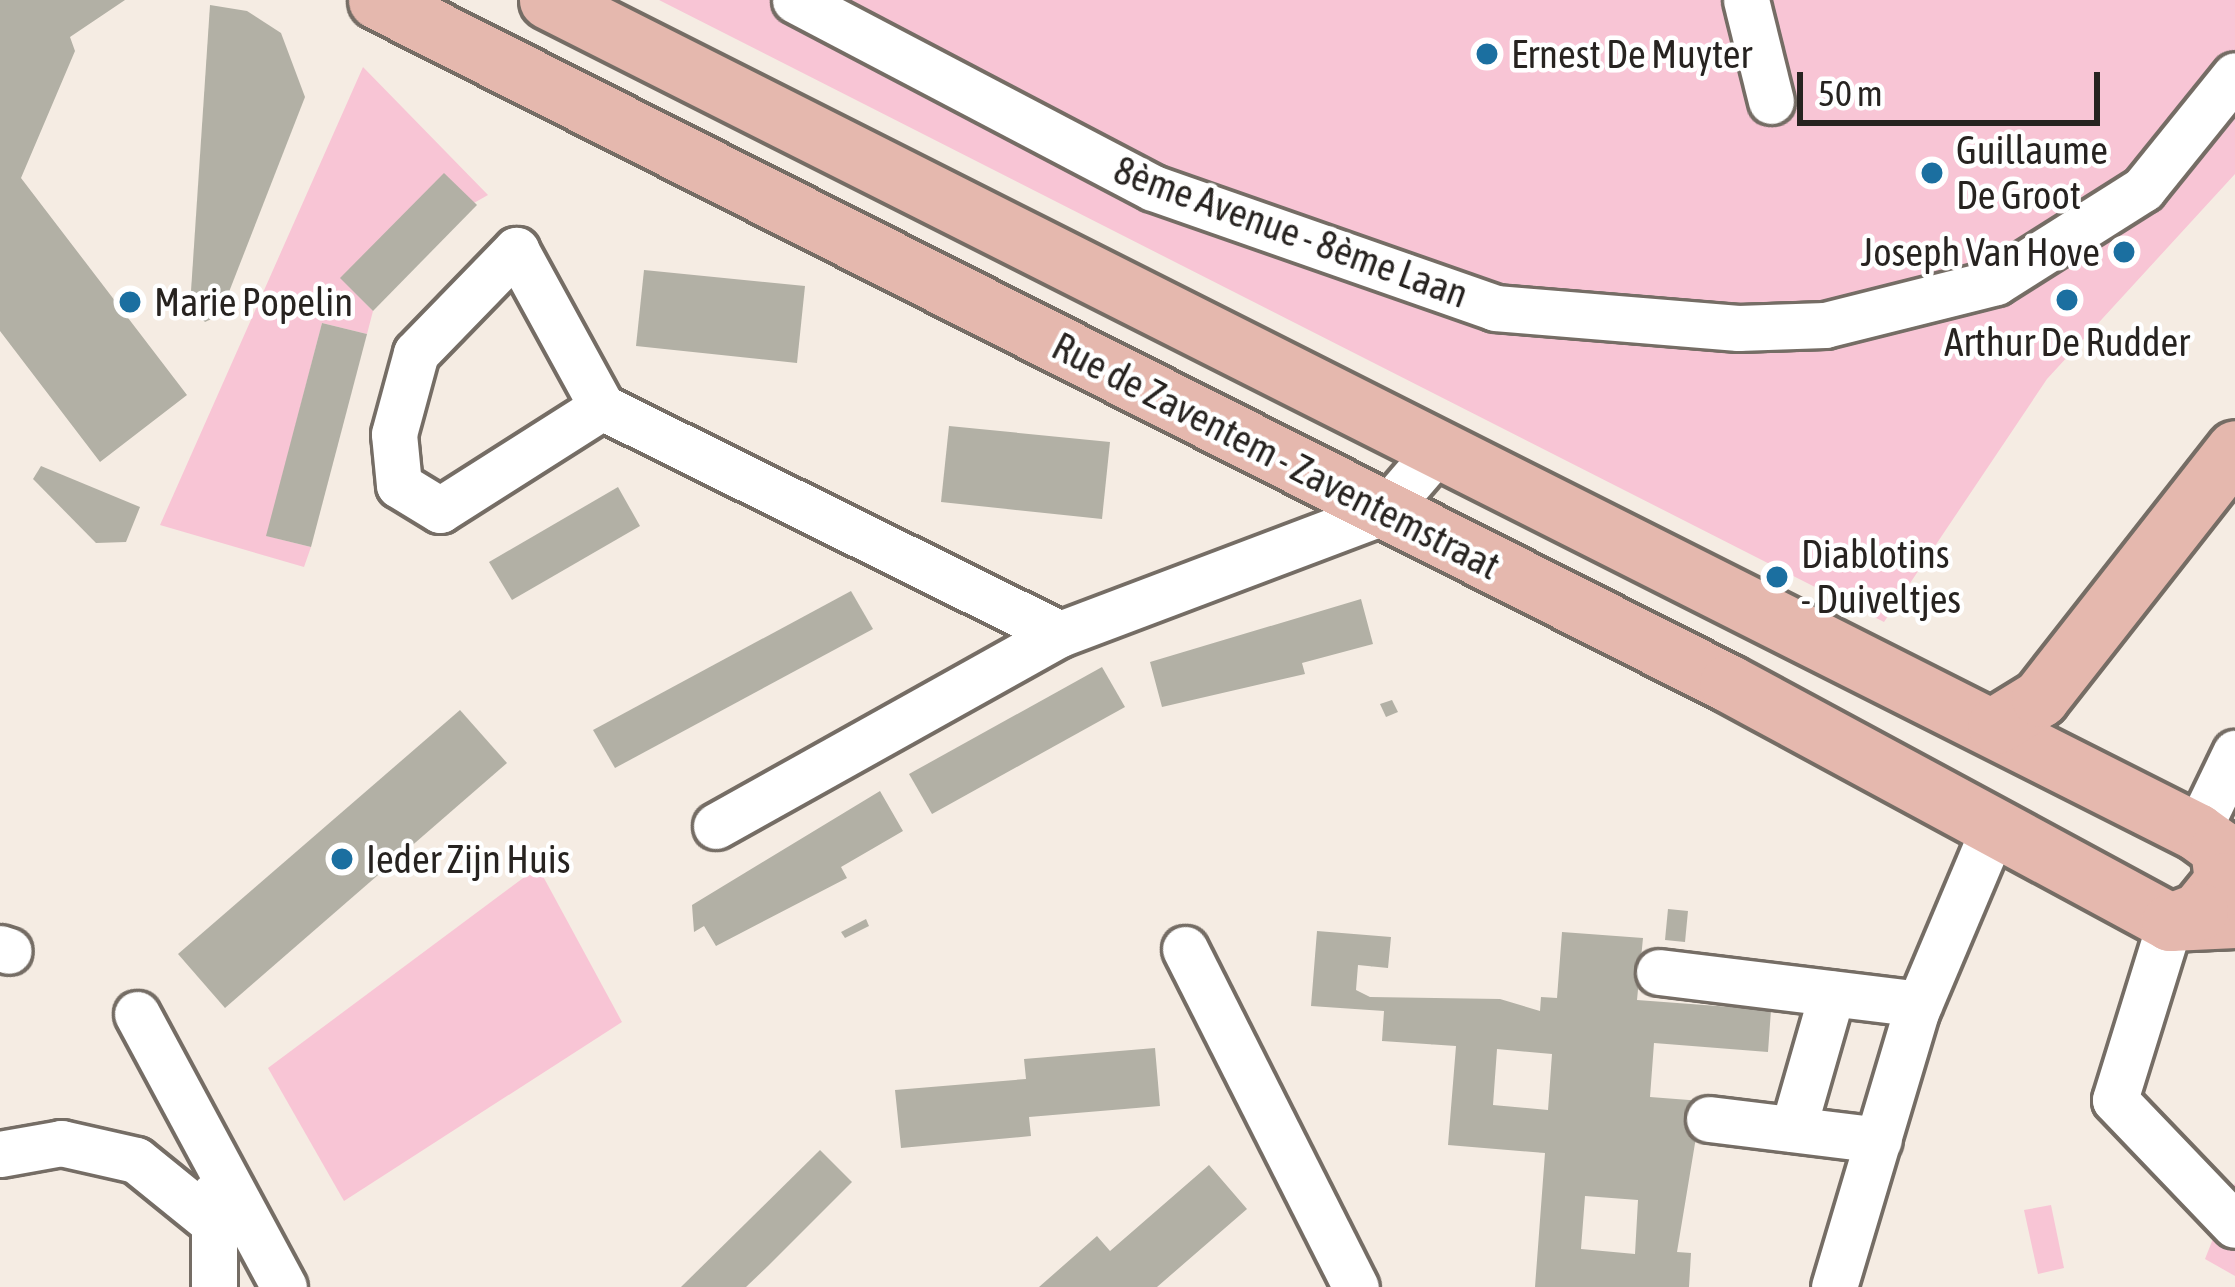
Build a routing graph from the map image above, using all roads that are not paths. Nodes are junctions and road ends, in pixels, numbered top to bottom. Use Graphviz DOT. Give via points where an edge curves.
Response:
graph roads {
  1 [pos="377,0"];
  2 [pos="548,0"];
  3 [pos="795,0"];
  4 [pos="1746,0"];
  5 [pos="2235,75"];
  6 [pos="1771,101"];
  7 [pos="602,407"];
  8 [pos="1441,446"];
  9 [pos="2235,449"];
  10 [pos="1385,511"];
  11 [pos="1060,634"];
  12 [pos="1831,652"];
  13 [pos="1798,724"];
  14 [pos="1996,725"];
  15 [pos="2235,753"];
  16 [pos="716,826"];
  17 [pos="1993,830"];
  18 [pos="2197,832"];
  19 [pos="2235,919"];
  20 [pos="2170,922"];
  21 [pos="1186,949"];
  22 [pos="1658,972"];
  23 [pos="1832,993"];
  24 [pos="1919,1004"];
  25 [pos="137,1014"];
  26 [pos="1709,1119"];
  27 [pos="1792,1129"];
  28 [pos="1879,1139"];
  29 [pos="0,1154"];
  30 [pos="213,1155"];
  31 [pos="215,1224"];
  32 [pos="2235,1226"];
  33 [pos="214,1287"];
  34 [pos="284,1287"];
  35 [pos="1356,1287"];
  36 [pos="1834,1287"];
  1 -- 10 [label="main road, Rue de Zaventem - Zaventemstraat"];
  2 -- 8 [label="main road, Rue de Zaventem - Zaventemstraat"];
  3 -- 5 [label="street, 8ème Avenue - 8ème Laan" via="1153,188 1496,308 1825,325 1933,304 2055,249 2143,189"];
  4 -- 6 [label="street"];
  7 -- 7 [label="street" via="516,250 416,353 394,434 399,484 440,510"];
  7 -- 11 [label="street"];
  8 -- 10 [label="street"];
  8 -- 12 [label="main road, Rue de Zaventem - Zaventemstraat"];
  9 -- 14 [label="main road" via="2041,698"];
  10 -- 11 [label="street"];
  10 -- 13 [label="main road, Rue de Zaventem - Zaventemstraat"];
  11 -- 16 [label="street"];
  12 -- 13 [label="main road"];
  12 -- 14 [label="main road, Rue de Zaventem - Zaventemstraat"];
  13 -- 17 [label="main road, Rue de Zaventem - Zaventemstraat"];
  14 -- 18 [label="main road, Rue de Zaventem - Zaventemstraat"];
  15 -- 18 [label="street"];
  17 -- 20 [label="main road, Rue de Zaventem - Zaventemstraat"];
  17 -- 24 [label="street"];
  18 -- 20 [label="main road" via="2219,848 2223,881 2198,911"];
  19 -- 20 [label="main road"];
  20 -- 32 [label="street" via="2115,1100"];
  21 -- 35 [label="street"];
  22 -- 23 [label="street"];
  23 -- 24 [label="street"];
  23 -- 27 [label="street"];
  24 -- 28 [label="street"];
  25 -- 30 [label="street"];
  26 -- 27 [label="street"];
  27 -- 28 [label="street"];
  28 -- 36 [label="street"];
  29 -- 31 [label="street" via="61,1143 136,1160"];
  30 -- 31 [label="street"];
  30 -- 34 [label="street"];
  31 -- 33 [label="street"];
}
